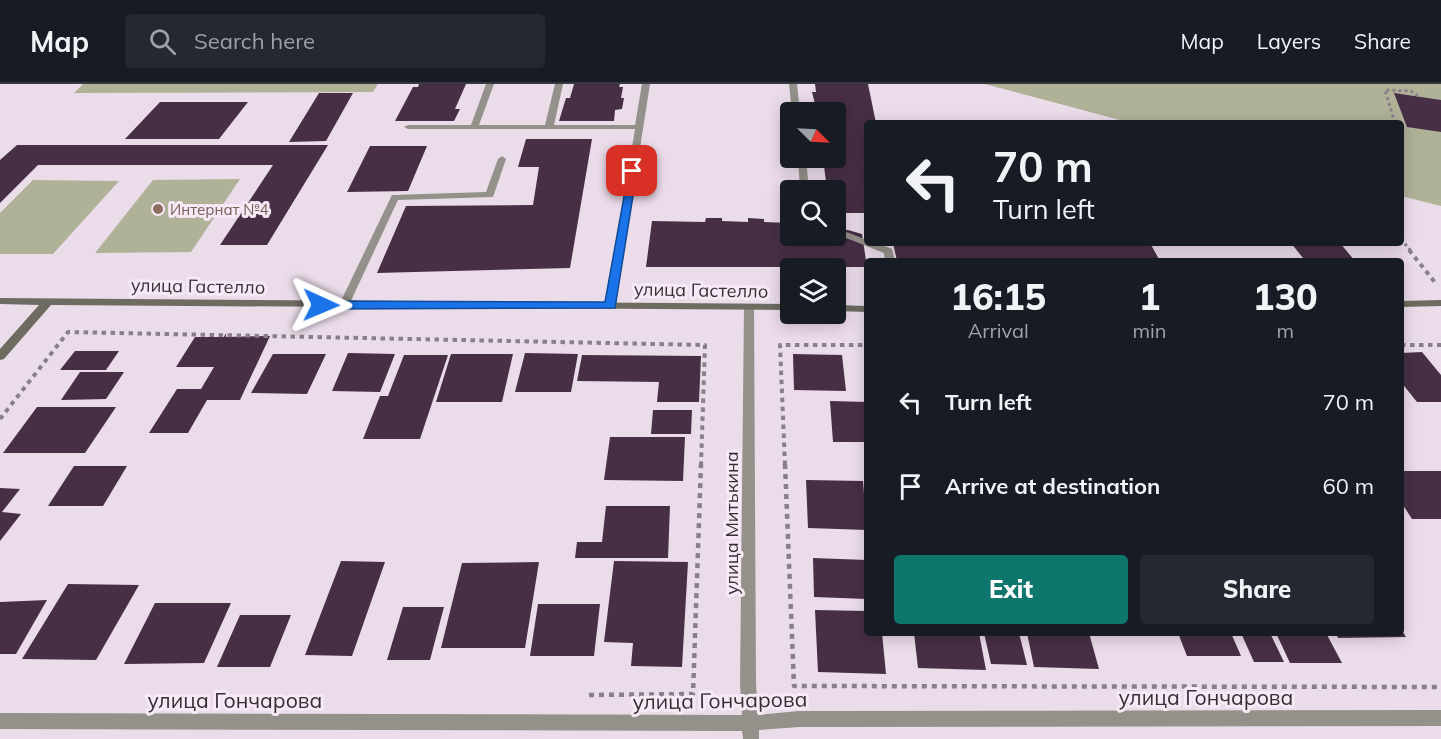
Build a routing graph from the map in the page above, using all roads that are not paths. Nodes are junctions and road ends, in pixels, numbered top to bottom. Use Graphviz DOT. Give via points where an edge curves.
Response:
graph roads {
  1 [pos="489,84"];
  2 [pos="559,84"];
  3 [pos="646,84"];
  4 [pos="793,84"];
  5 [pos="795,102"];
  6 [pos="408,127"];
  7 [pos="549,127"];
  8 [pos="640,127"];
  9 [pos="474,128"];
  10 [pos="502,159"];
  11 [pos="846,235"];
  12 [pos="864,242"];
  13 [pos="875,246"];
  14 [pos="890,258"];
  15 [pos="0,301"];
  16 [pos="48,301"];
  17 [pos="1441,303"];
  18 [pos="1404,304"];
  19 [pos="344,305"];
  20 [pos="611,306"];
  21 [pos="750,307"];
  22 [pos="780,308"];
  23 [pos="846,308"];
  24 [pos="864,309"];
  25 [pos="0,356"];
  26 [pos="1441,718"];
  27 [pos="0,721"];
  28 [pos="750,731"];
  1 -- 9 [label="street"];
  2 -- 7 [label="street"];
  3 -- 8 [label="street"];
  4 -- 5 [label="street"];
  6 -- 9 [label="street"];
  7 -- 8 [label="street"];
  7 -- 9 [label="street"];
  8 -- 20 [label="street"];
  10 -- 19 [label="street" via="490,195 395,197"];
  11 -- 12 [label="street"];
  13 -- 14 [label="street" via="889,251"];
  15 -- 16 [label="street, улица Гастелло"];
  16 -- 19 [label="street, улица Гастелло"];
  16 -- 25 [label="street"];
  17 -- 18 [label="street"];
  19 -- 20 [label="street, улица Гастелло"];
  20 -- 21 [label="street, улица Гастелло"];
  21 -- 22 [label="street, улица Гастелло"];
  21 -- 28 [label="street, улица Митькина"];
  23 -- 24 [label="street"];
  26 -- 28 [label="street, улица Гончарова" via="799,719"];
  27 -- 28 [label="street, улица Гончарова"];
}
